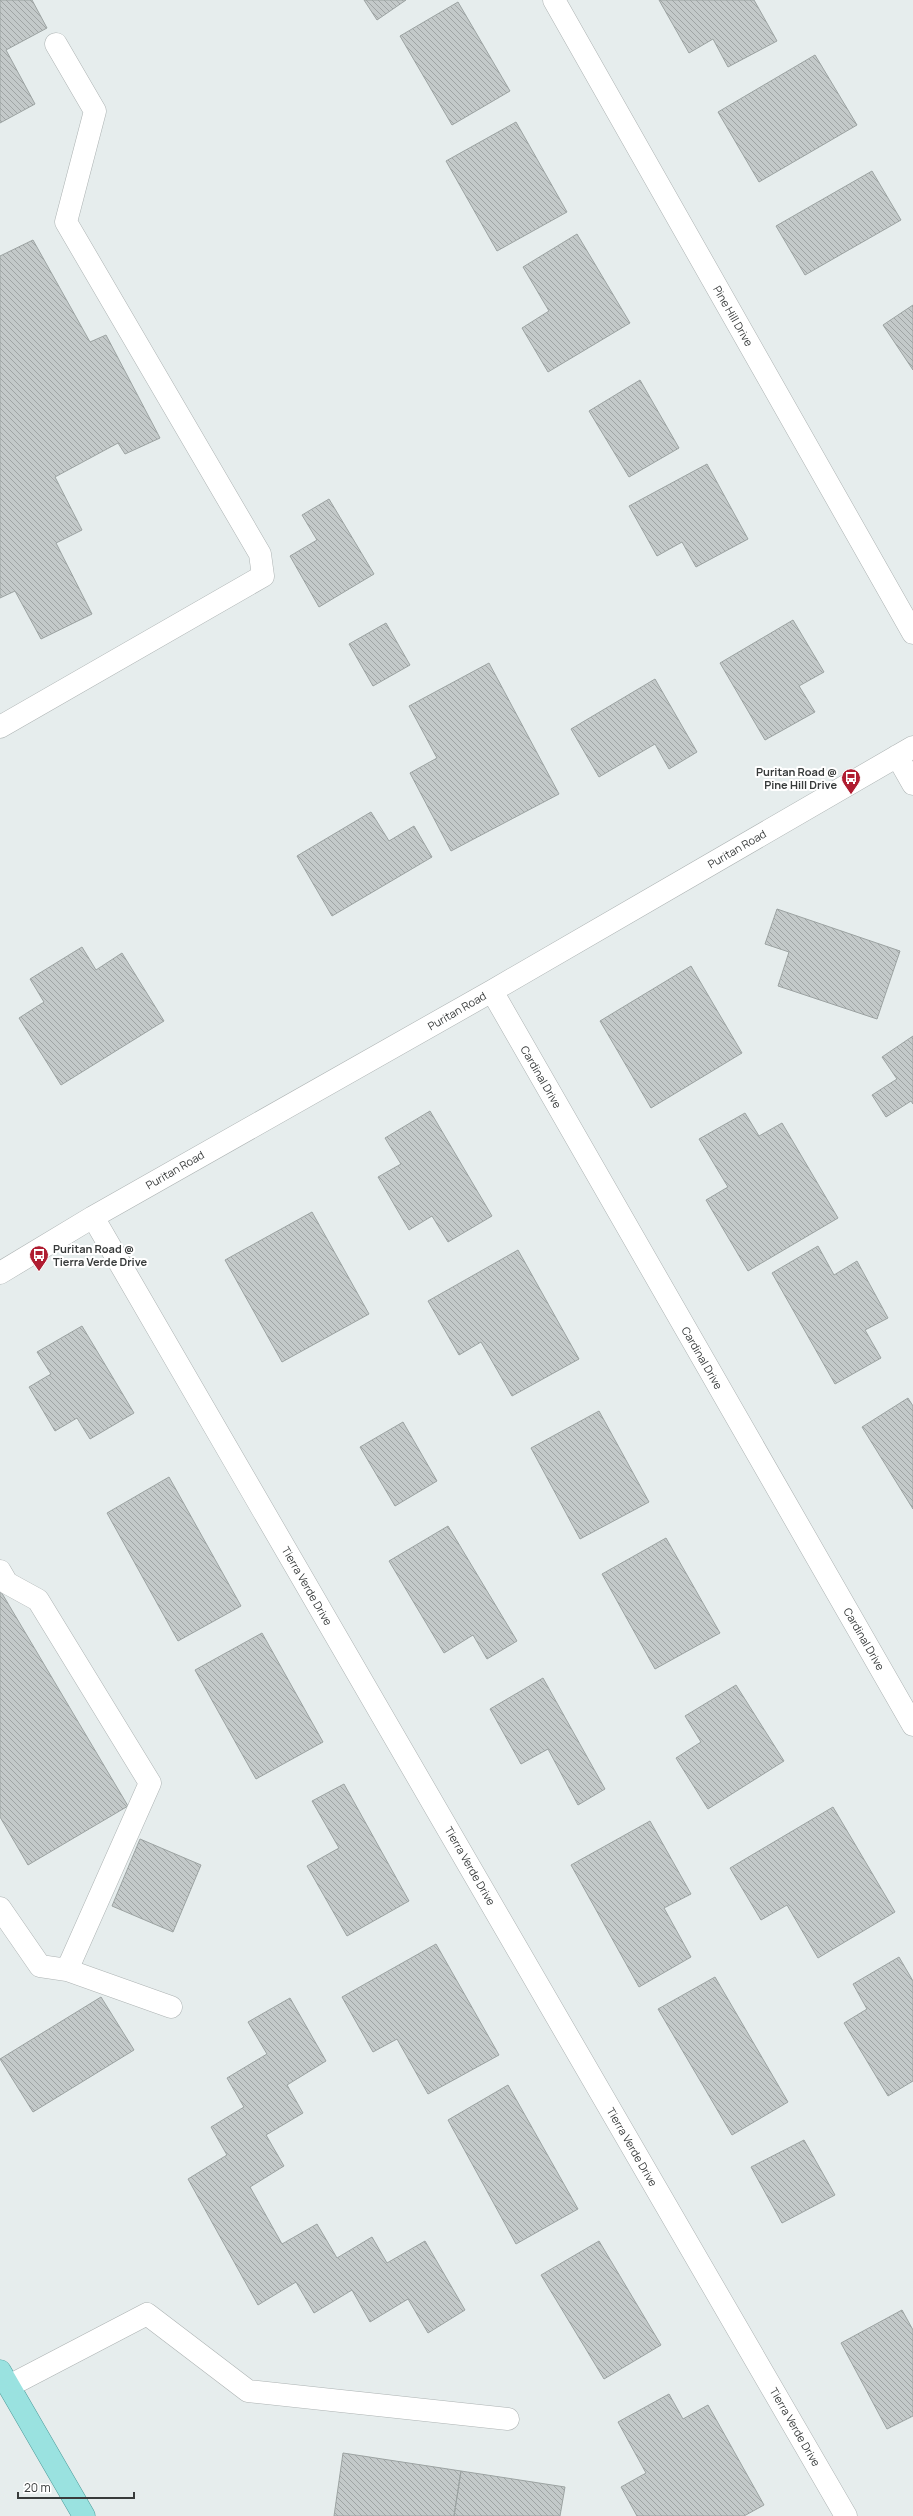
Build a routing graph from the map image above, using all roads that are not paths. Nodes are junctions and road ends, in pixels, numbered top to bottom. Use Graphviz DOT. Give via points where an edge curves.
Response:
graph roads {
  1 [pos="554,0"];
  2 [pos="56,44"];
  3 [pos="913,633"];
  4 [pos="0,727"];
  5 [pos="905,751"];
  6 [pos="913,784"];
  7 [pos="492,991"];
  8 [pos="93,1217"];
  9 [pos="0,1273"];
  10 [pos="0,1571"];
  11 [pos="913,1725"];
  12 [pos="0,1908"];
  13 [pos="67,1970"];
  14 [pos="171,2007"];
  15 [pos="3,2383"];
  16 [pos="508,2419"];
  17 [pos="84,2516"];
  18 [pos="846,2516"];
  1 -- 3 [label="street, Pine Hill Drive"];
  2 -- 4 [label="street" via="95,111 66,222 260,554 263,576"];
  5 -- 6 [label="street"];
  5 -- 7 [label="street, Puritan Road"];
  7 -- 8 [label="street, Puritan Road"];
  7 -- 11 [label="street, Cardinal Drive"];
  8 -- 9 [label="street, Puritan Road"];
  8 -- 18 [label="street, Tierra Verde Drive"];
  10 -- 13 [label="street" via="7,1583 38,1600 150,1783"];
  12 -- 13 [label="street" via="40,1966"];
  13 -- 14 [label="street"];
  15 -- 16 [label="street" via="147,2314 248,2391"];
  15 -- 17 [label="main road"];
}
